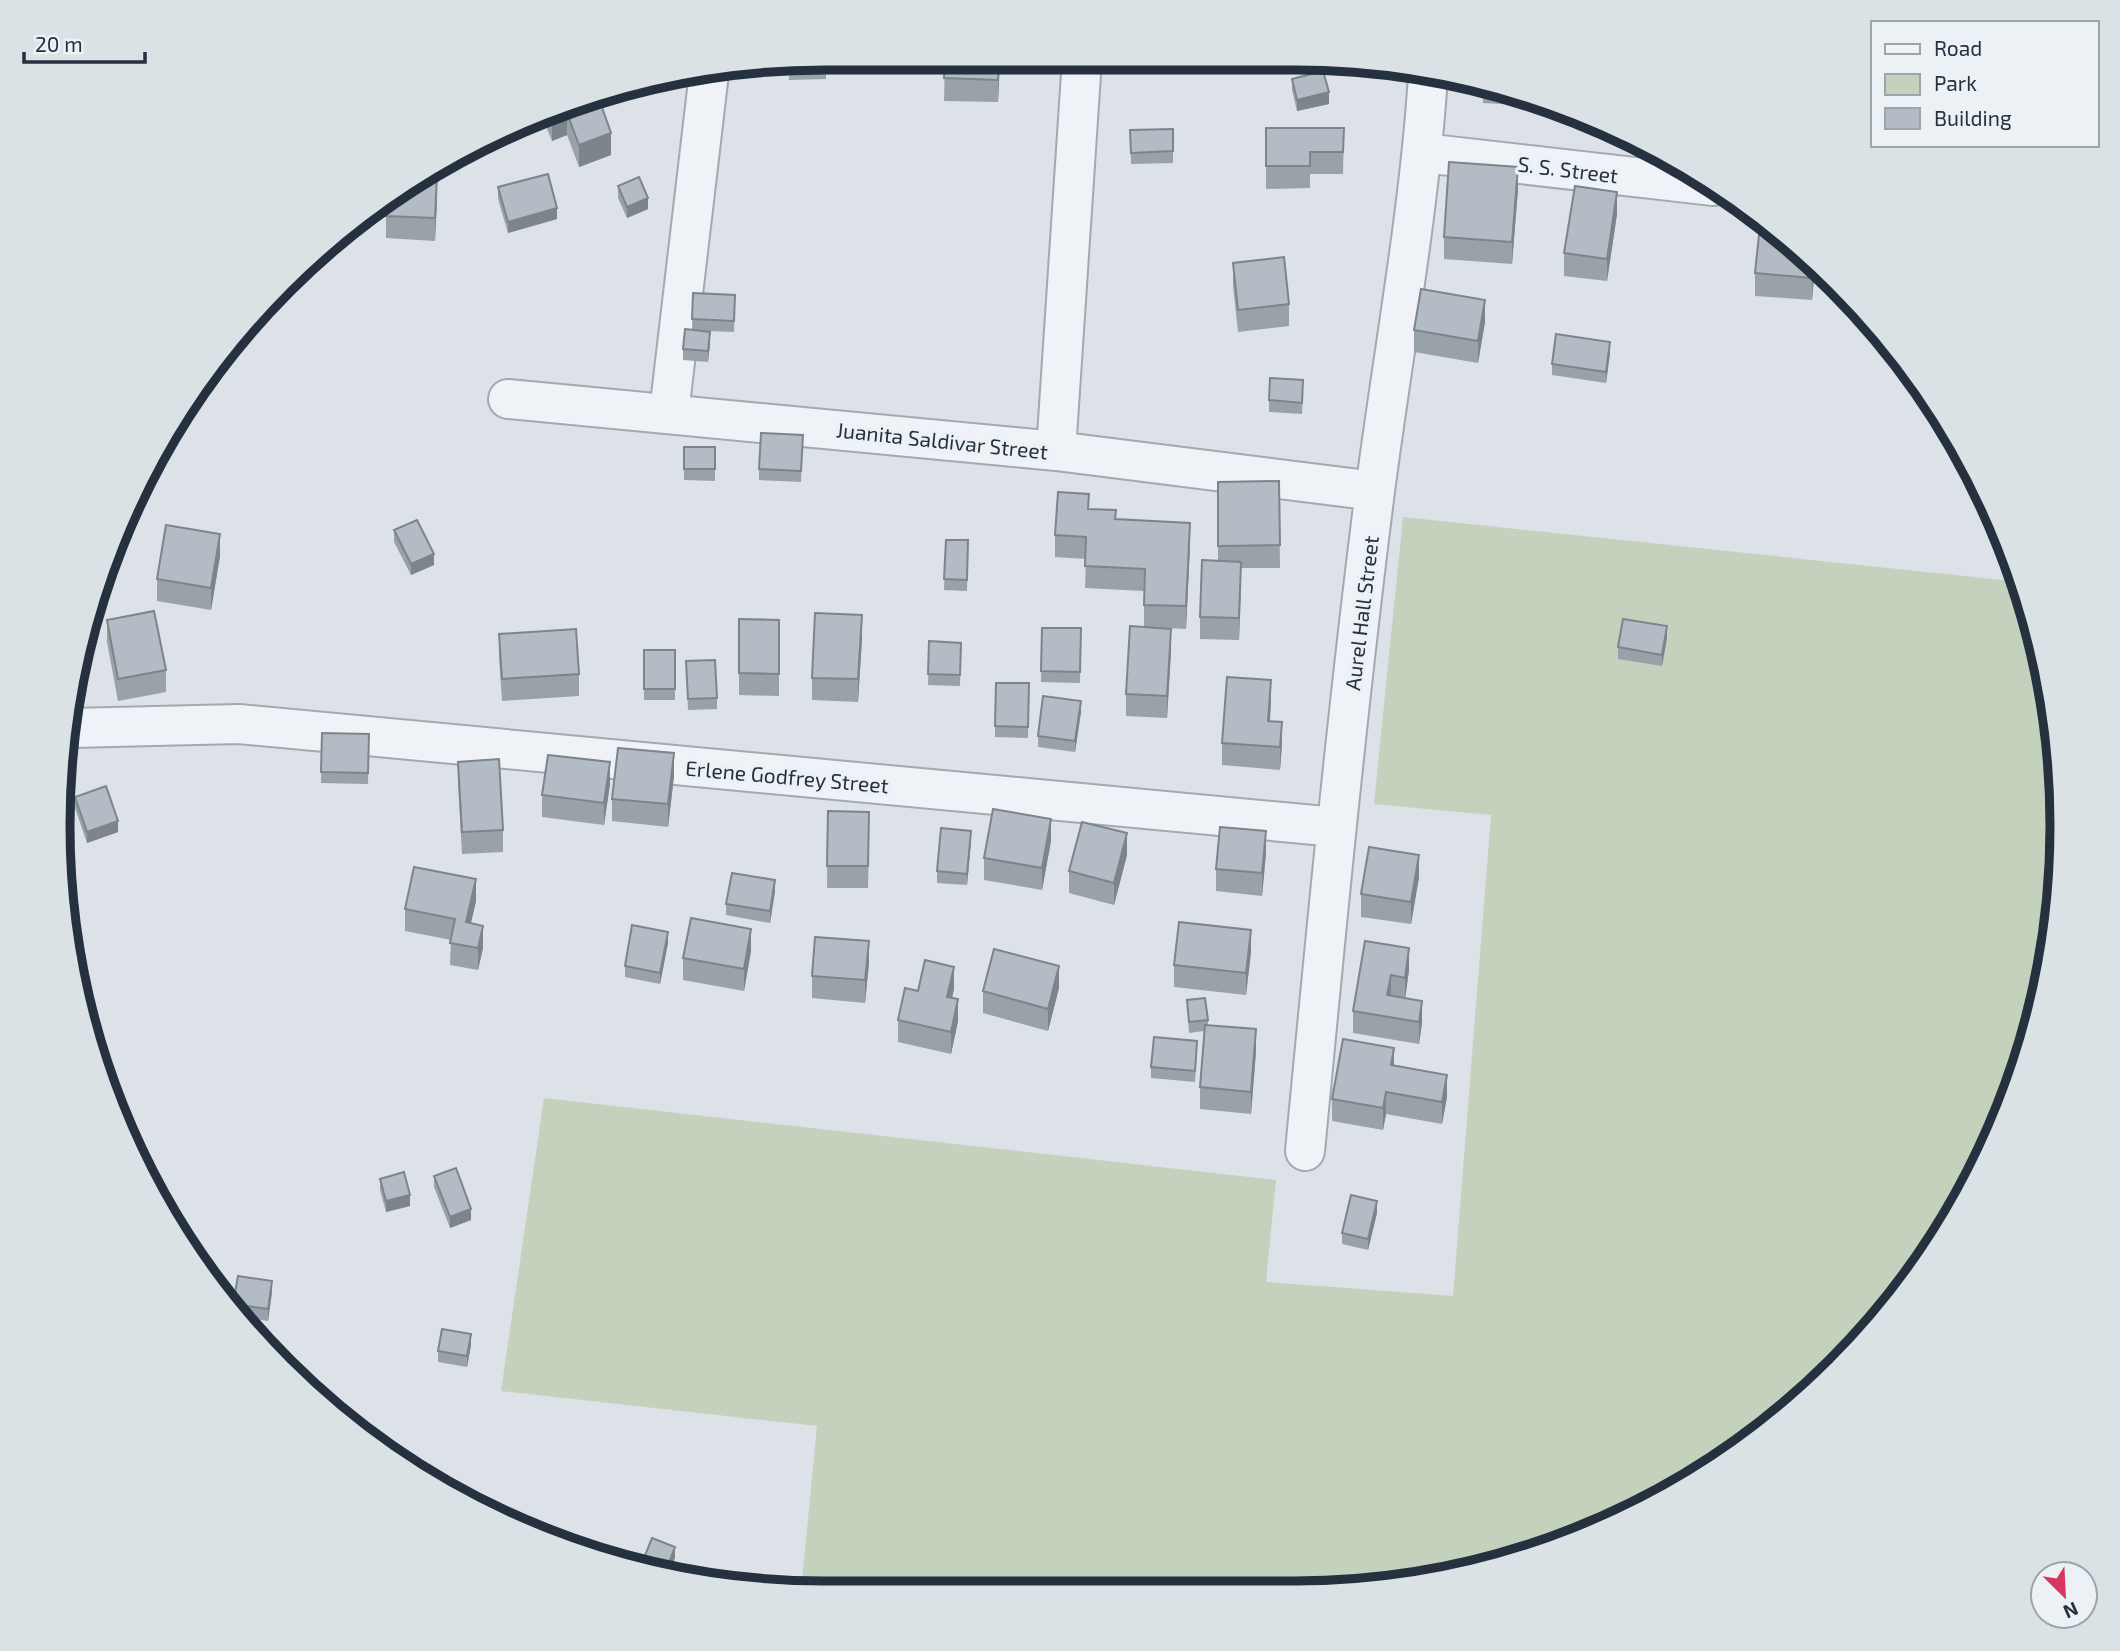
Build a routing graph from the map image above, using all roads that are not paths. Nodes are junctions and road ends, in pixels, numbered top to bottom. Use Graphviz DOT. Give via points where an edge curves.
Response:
graph roads {
  1 [pos="1081,70"];
  2 [pos="708,79"];
  3 [pos="1428,82"];
  4 [pos="1423,153"];
  5 [pos="1692,184"];
  6 [pos="508,399"];
  7 [pos="669,413"];
  8 [pos="1056,452"];
  9 [pos="1375,491"];
  10 [pos="76,729"];
  11 [pos="1336,827"];
  12 [pos="1305,1151"];
  1 -- 8 [label="street"];
  2 -- 7 [label="street"];
  3 -- 4 [label="street, Aurel Hall Street"];
  4 -- 5 [label="street, S. S. Street"];
  4 -- 9 [label="street, Aurel Hall Street"];
  6 -- 7 [label="street, Juanita Saldivar Street"];
  7 -- 8 [label="street, Juanita Saldivar Street"];
  8 -- 9 [label="street, Juanita Saldivar Street"];
  9 -- 11 [label="street, Aurel Hall Street"];
  10 -- 11 [label="street, Erlene Godfrey Street" via="239,724"];
  11 -- 12 [label="street, Aurel Hall Street"];
}
